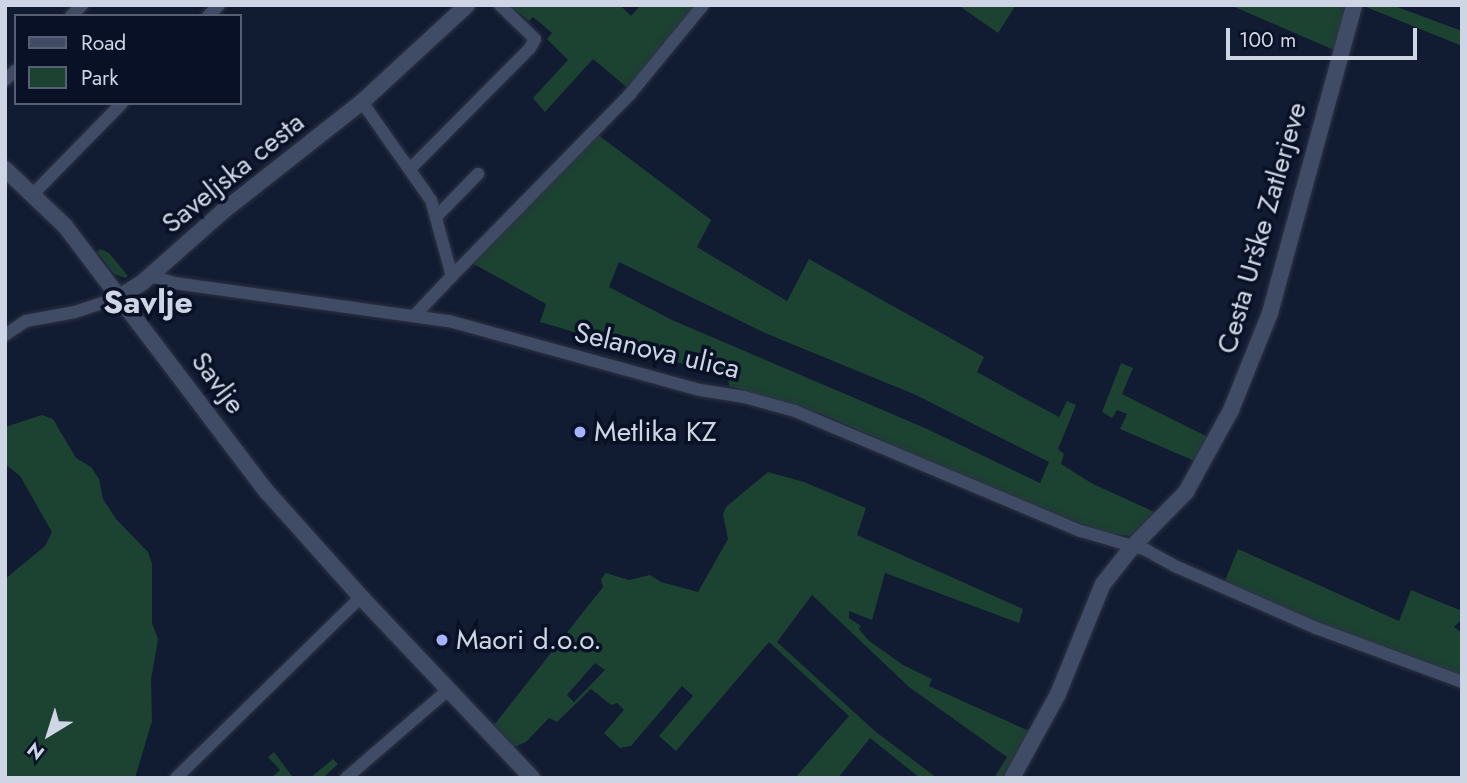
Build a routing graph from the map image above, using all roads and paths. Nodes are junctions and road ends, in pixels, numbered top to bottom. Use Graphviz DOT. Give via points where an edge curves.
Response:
graph roads {
  1 [pos="467,5"];
  2 [pos="500,5"];
  3 [pos="703,5"];
  4 [pos="1354,5"];
  5 [pos="362,102"];
  6 [pos="120,105"];
  7 [pos="5,169"];
  8 [pos="410,169"];
  9 [pos="478,174"];
  10 [pos="34,193"];
  11 [pos="436,216"];
  12 [pos="150,276"];
  13 [pos="452,276"];
  14 [pos="120,297"];
  15 [pos="415,315"];
  16 [pos="5,335"];
  17 [pos="1133,546"];
  18 [pos="361,597"];
  19 [pos="1462,682"];
  20 [pos="449,689"];
  21 [pos="176,778"];
  22 [pos="346,778"];
  23 [pos="531,778"];
  24 [pos="1012,778"];
  1 -- 5 [label="street, Saveljska cesta"];
  2 -- 8 [label="street" via="535,39"];
  3 -- 13 [label="street" via="615,111"];
  4 -- 17 [label="street, Cesta Urške Zatlerjeve" via="1253,360 1216,442 1186,492"];
  5 -- 8 [label="street"];
  5 -- 12 [label="street, Saveljska cesta" via="222,212"];
  6 -- 10 [label="street"];
  7 -- 10 [label="street, Savlje"];
  8 -- 11 [label="street"];
  9 -- 11 [label="street"];
  10 -- 14 [label="street, Savlje"];
  11 -- 13 [label="street"];
  12 -- 14 [label="street, Saveljska cesta"];
  12 -- 15 [label="street, Selanova ulica"];
  13 -- 15 [label="street"];
  14 -- 16 [label="street, Saveljska cesta" via="26,321"];
  14 -- 18 [label="street, Savlje" via="268,493"];
  15 -- 17 [label="street, Selanova ulica" via="795,411 1082,531"];
  17 -- 19 [label="street, Selanova ulica" via="1317,628"];
  17 -- 24 [label="street, Cesta Urške Zatlerjeve" via="1098,593 1058,694"];
  18 -- 20 [label="street, Savlje"];
  18 -- 21 [label="street"];
  20 -- 22 [label="street"];
  20 -- 23 [label="street, Savlje"];
}
